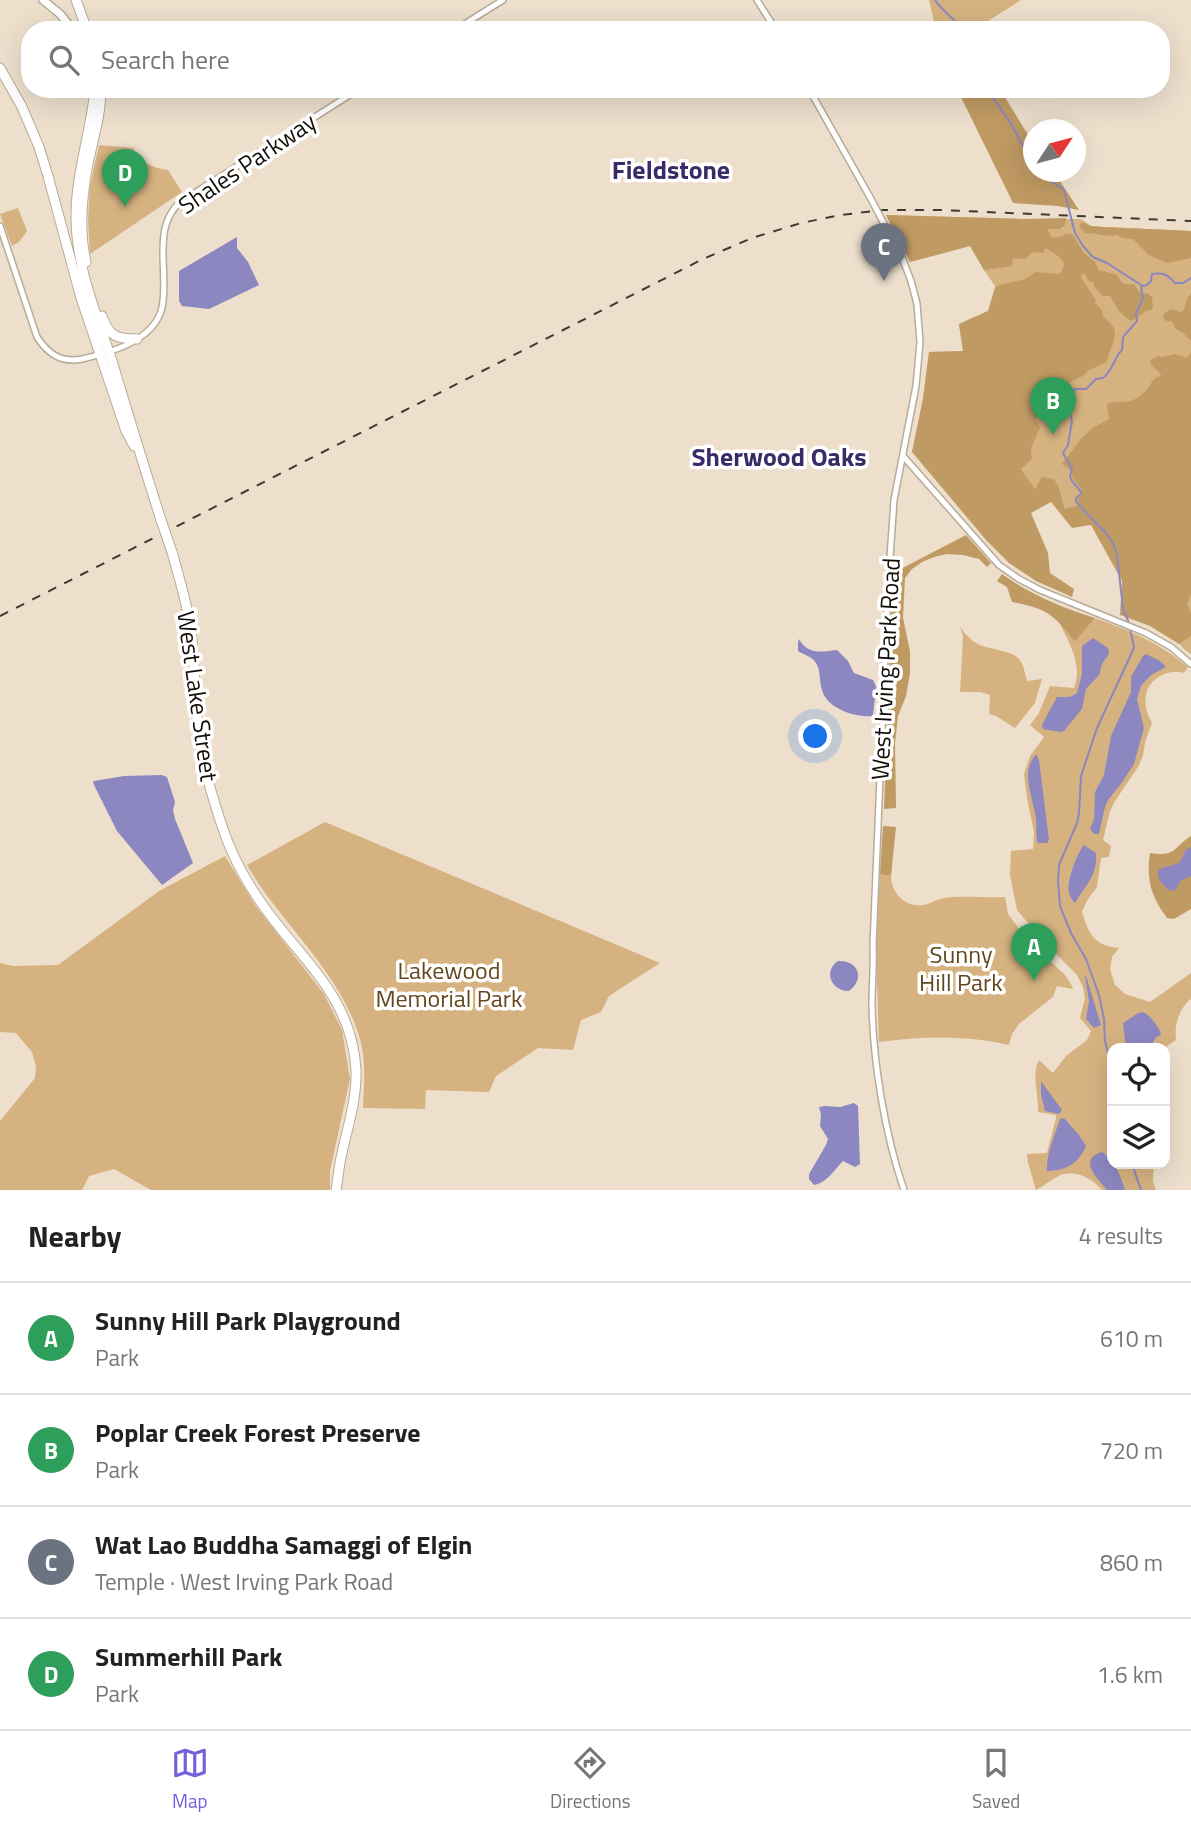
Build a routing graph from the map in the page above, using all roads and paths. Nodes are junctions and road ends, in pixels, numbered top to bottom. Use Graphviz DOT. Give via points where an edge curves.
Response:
graph roads {
  1 [pos="43,0"];
  2 [pos="76,0"];
  3 [pos="503,0"];
  4 [pos="757,0"];
  5 [pos="66,21"];
  6 [pos="84,21"];
  7 [pos="469,21"];
  8 [pos="770,21"];
  9 [pos="0,60"];
  10 [pos="0,68"];
  11 [pos="94,98"];
  12 [pos="96,98"];
  13 [pos="345,98"];
  14 [pos="814,98"];
  15 [pos="22,107"];
  16 [pos="0,226"];
  17 [pos="137,339"];
  18 [pos="104,353"];
  19 [pos="903,456"];
  20 [pos="916,471"];
  21 [pos="899,477"];
  22 [pos="1191,664"];
  23 [pos="336,1190"];
  24 [pos="904,1190"];
  1 -- 5 [label="main road"];
  2 -- 6 [label="highway"];
  3 -- 7 [label="main road"];
  4 -- 8 [label="main road"];
  9 -- 15 [label="main road"];
  10 -- 15 [label="highway"];
  11 -- 18 [label="highway" via="76,218 83,274"];
  12 -- 17 [label="highway" via="99,117 85,190 85,255 110,332 117,338"];
  13 -- 17 [label="main road, Shales Parkway" via="175,208 164,231 162,307 153,326"];
  14 -- 19 [label="main road, West Irving Park Road, bridge" via="903,260 917,304 916,386"];
  15 -- 18 [label="highway" via="48,176 74,275"];
  16 -- 18 [label="main road, Shales Parkway" via="37,337 45,348 66,360"];
  17 -- 18 [label="main road, Shales Parkway"];
  18 -- 23 [label="highway, West Lake Street, bridge" via="133,428 184,595 201,749 231,851 268,913 328,986 347,1025 356,1083"];
  19 -- 20 [label="main road"];
  19 -- 21 [label="main road, West Irving Park Road"];
  20 -- 21 [label="main road" via="907,470"];
  20 -- 22 [label="main road" via="999,565 1040,590 1146,633"];
  21 -- 24 [label="main road, West Irving Park Road" via="887,617 872,1003 878,1075"];
}
